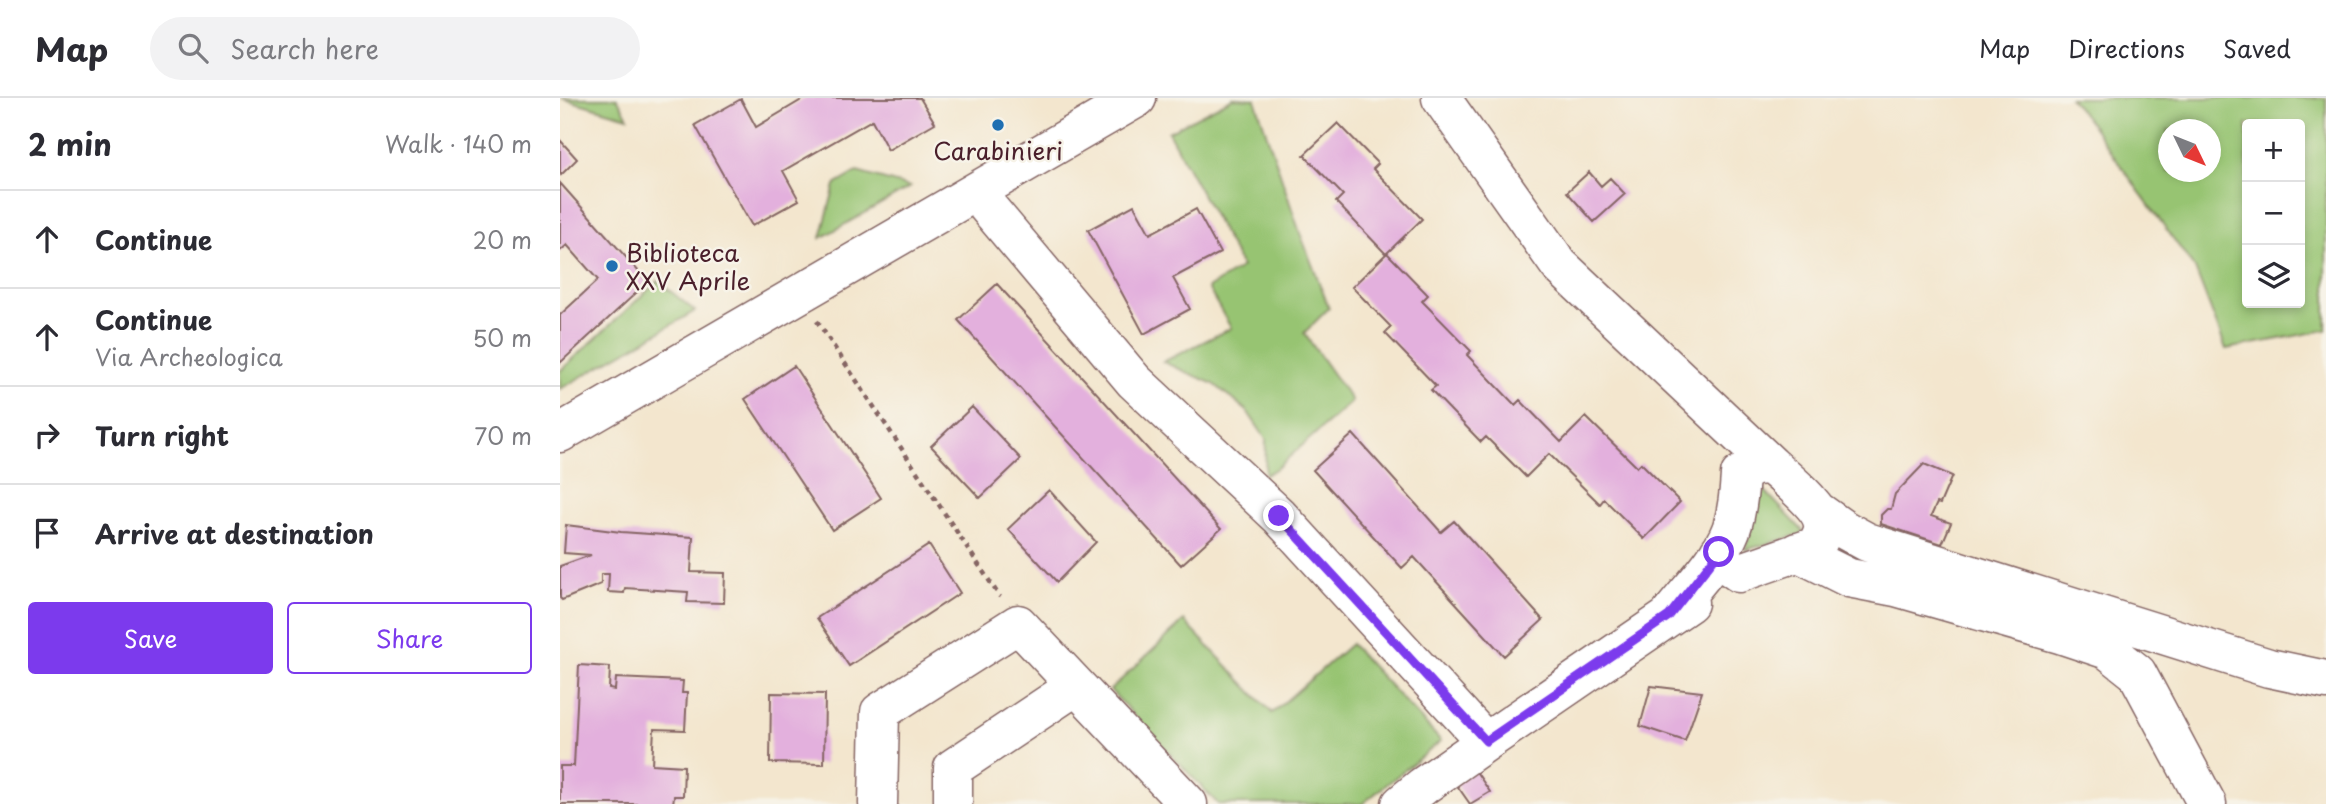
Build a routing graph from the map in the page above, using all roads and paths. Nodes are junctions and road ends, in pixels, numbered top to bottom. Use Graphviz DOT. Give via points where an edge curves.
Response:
graph roads {
  1 [pos="1137,98"];
  2 [pos="1441,98"];
  3 [pos="976,193"];
  4 [pos="799,295"];
  5 [pos="560,433"];
  6 [pos="1756,470"];
  7 [pos="1811,537"];
  8 [pos="1729,562"];
  9 [pos="1018,624"];
  10 [pos="2326,680"];
  11 [pos="1076,686"];
  12 [pos="1486,741"];
  13 [pos="878,804"];
  14 [pos="953,804"];
  15 [pos="1188,804"];
  16 [pos="1401,804"];
  17 [pos="2207,804"];
  1 -- 3 [label="street"];
  2 -- 6 [label="street" via="1559,265 1706,403"];
  3 -- 4 [label="street"];
  3 -- 12 [label="street" via="1134,381 1279,516"];
  4 -- 5 [label="street"];
  4 -- 9 [label="path"];
  6 -- 7 [label="street"];
  6 -- 8 [label="street" via="1739,491"];
  7 -- 8 [label="street"];
  7 -- 10 [label="street" via="1867,542 2269,668"];
  7 -- 17 [label="street" via="1849,578 1909,590 2108,650 2137,673"];
  8 -- 12 [label="street" via="1669,616"];
  9 -- 11 [label="street"];
  9 -- 13 [label="street" via="880,712"];
  11 -- 14 [label="street" via="953,768"];
  11 -- 15 [label="street"];
  12 -- 16 [label="street"];
}
